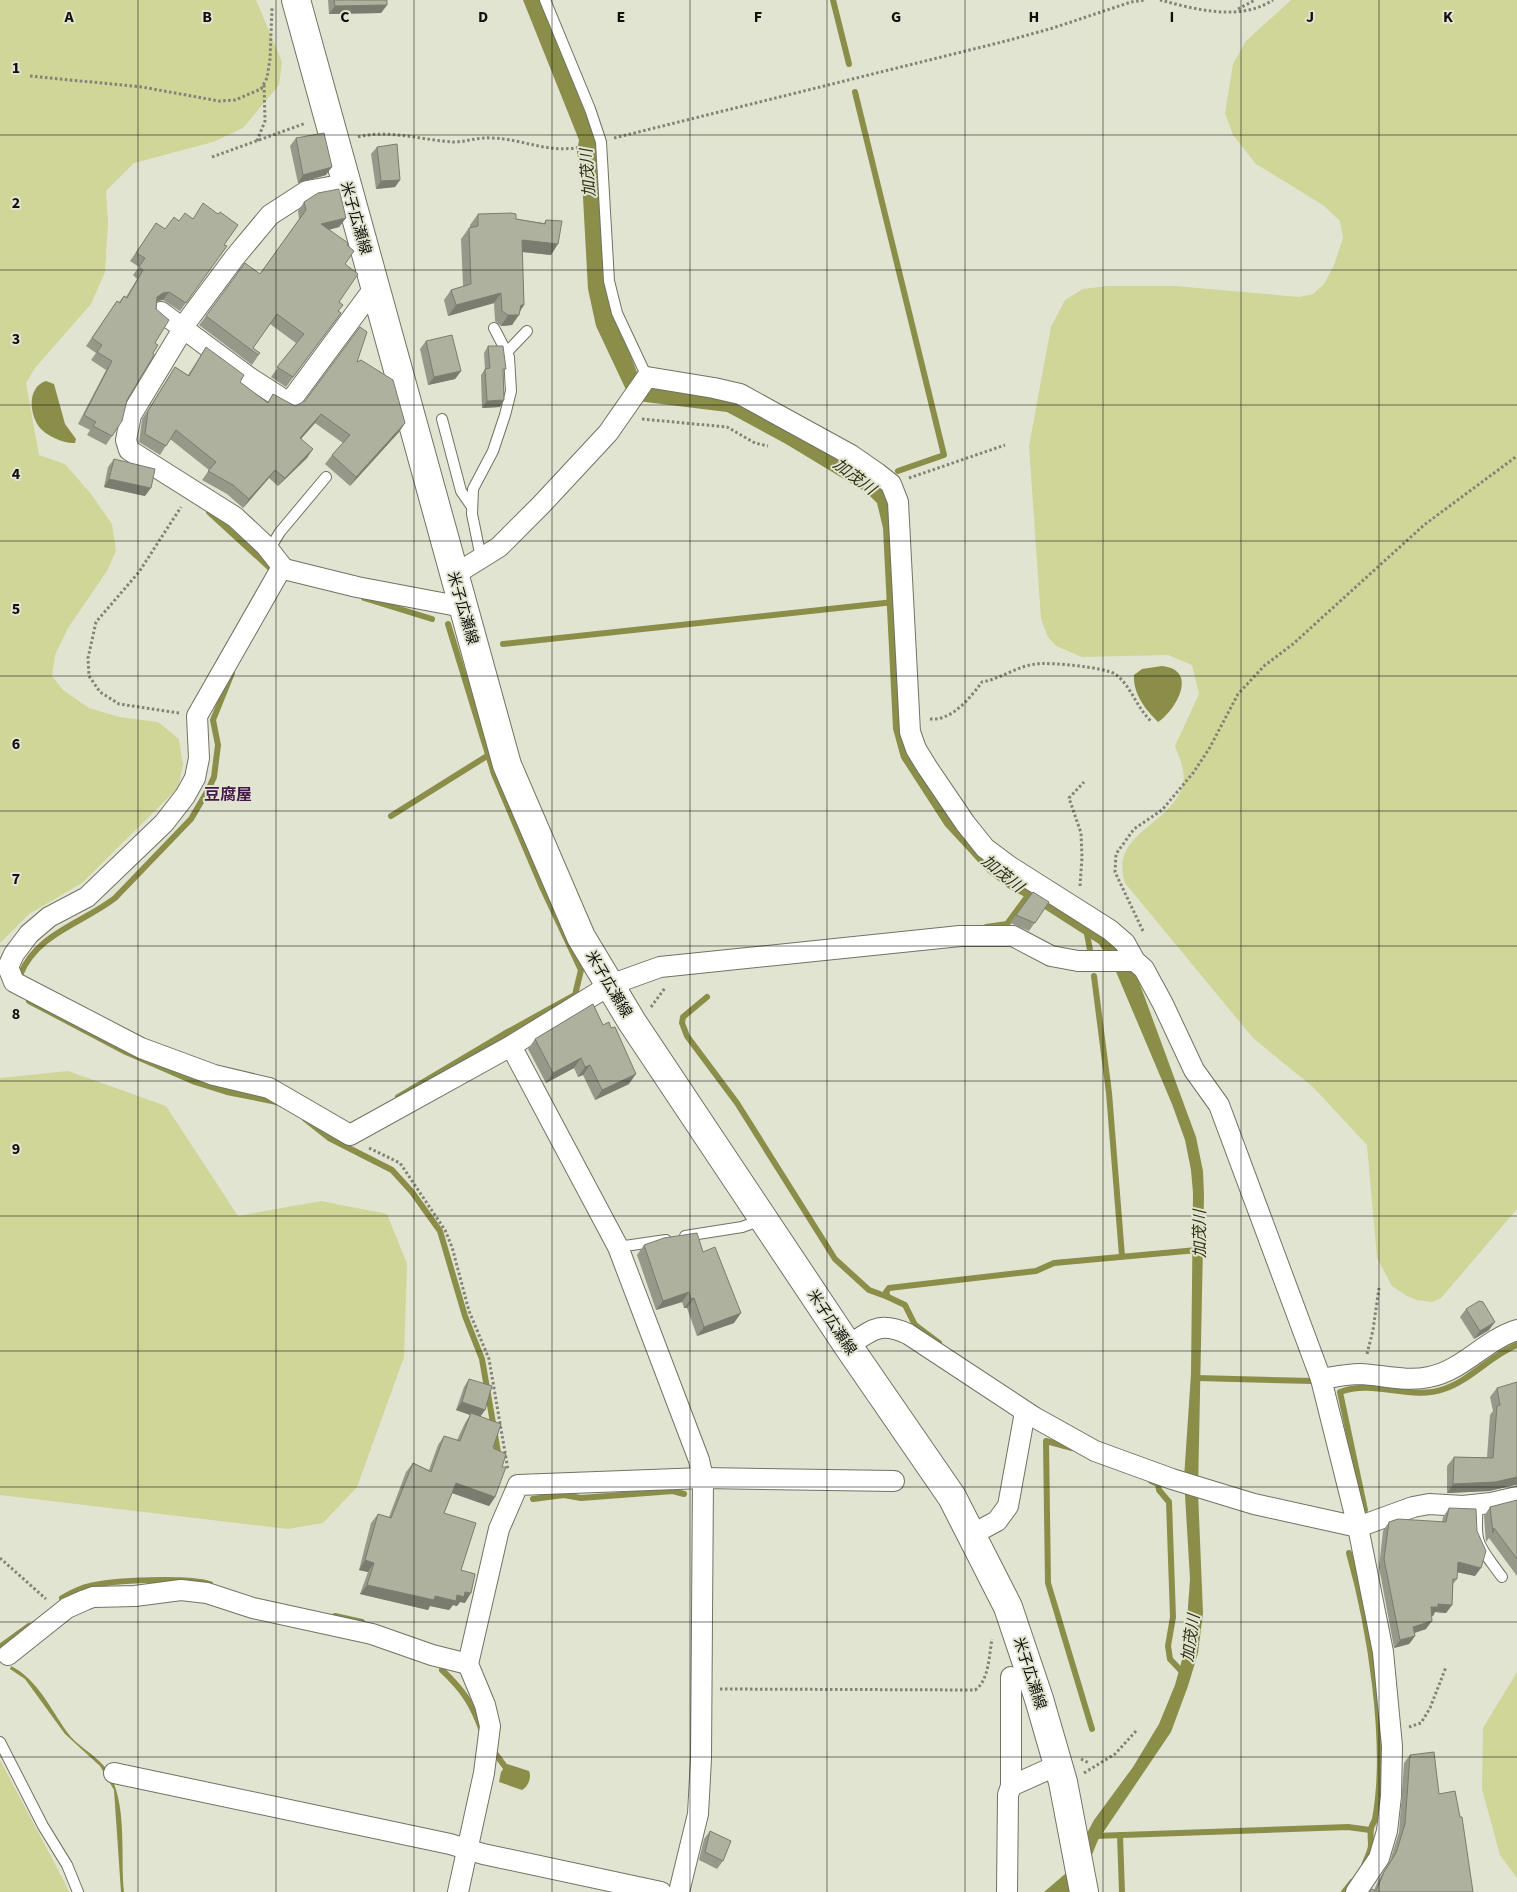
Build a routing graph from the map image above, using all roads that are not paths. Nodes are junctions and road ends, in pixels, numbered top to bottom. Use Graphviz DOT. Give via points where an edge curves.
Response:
graph roads {
  1 [pos="296,0"];
  2 [pos="545,0"];
  3 [pos="346,184"];
  4 [pos="375,287"];
  5 [pos="160,312"];
  6 [pos="494,328"];
  7 [pos="183,329"];
  8 [pos="526,331"];
  9 [pos="507,352"];
  10 [pos="647,378"];
  11 [pos="442,419"];
  12 [pos="326,477"];
  13 [pos="472,507"];
  14 [pos="269,550"];
  15 [pos="481,558"];
  16 [pos="284,569"];
  17 [pos="454,575"];
  18 [pos="463,607"];
  19 [pos="1134,959"];
  20 [pos="610,985"];
  21 [pos="511,1046"];
  22 [pos="763,1219"];
  23 [pos="618,1247"];
  24 [pos="1517,1330"];
  25 [pos="848,1346"];
  26 [pos="1321,1379"];
  27 [pos="1025,1412"];
  28 [pos="703,1478"];
  29 [pos="894,1482"];
  30 [pos="1517,1497"];
  31 [pos="1478,1505"];
  32 [pos="1358,1527"];
  33 [pos="971,1535"];
  34 [pos="1502,1577"];
  35 [pos="8,1655"];
  36 [pos="468,1664"];
  37 [pos="1011,1677"];
  38 [pos="0,1742"];
  39 [pos="114,1773"];
  40 [pos="1060,1774"];
  41 [pos="1011,1786"];
  42 [pos="467,1848"];
  43 [pos="78,1892"];
  44 [pos="458,1892"];
  45 [pos="661,1892"];
  46 [pos="679,1892"];
  47 [pos="1007,1892"];
  48 [pos="1084,1892"];
  49 [pos="1356,1892"];
  1 -- 3 [label="main road, 米子広瀬線"];
  2 -- 10 [label="lane" via="601,142 609,281 617,313"];
  3 -- 4 [label="main road, 米子広瀬線"];
  3 -- 7 [label="street" via="307,191 270,216 235,257"];
  4 -- 7 [label="street" via="289,403"];
  4 -- 17 [label="main road, 米子広瀬線"];
  5 -- 7 [label="street"];
  6 -- 9 [label="lane"];
  7 -- 14 [label="street" via="131,415 126,440 130,450 235,517"];
  8 -- 9 [label="lane"];
  9 -- 13 [label="lane" via="511,391 492,452 473,489"];
  10 -- 15 [label="street" via="608,433 542,505 499,547"];
  10 -- 19 [label="street" via="740,394 851,455 891,484 898,502 910,732 916,749 965,824 986,848 1110,930 1125,943"];
  11 -- 13 [label="lane" via="461,491"];
  12 -- 14 [label="lane"];
  13 -- 15 [label="lane"];
  14 -- 16 [label="street"];
  15 -- 17 [label="street"];
  16 -- 18 [label="street"];
  16 -- 21 [label="street" via="278,574 197,716 199,758 195,778 185,796 164,823 87,898 49,916 29,934 14,954 8,967 9,974 14,982 141,1048 214,1075 269,1088 350,1135"];
  17 -- 18 [label="main road, 米子広瀬線"];
  18 -- 20 [label="main road, 米子広瀬線" via="507,765 581,937"];
  19 -- 20 [label="street" via="1078,961 1051,956 1013,936 960,936 660,968"];
  19 -- 26 [label="street" via="1144,969 1163,1004 1194,1070 1219,1105"];
  20 -- 21 [label="street"];
  20 -- 22 [label="main road, 米子広瀬線"];
  21 -- 23 [label="street"];
  22 -- 23 [label="lane" via="742,1227"];
  22 -- 25 [label="main road, 米子広瀬線"];
  23 -- 28 [label="street"];
  24 -- 26 [label="street" via="1503,1334 1450,1371 1430,1377 1415,1379 1358,1374"];
  25 -- 27 [label="street" via="880,1327 894,1328 908,1334"];
  25 -- 33 [label="main road, 米子広瀬線" via="952,1497"];
  26 -- 32 [label="street"];
  27 -- 32 [label="street" via="1094,1451 1263,1506"];
  27 -- 33 [label="street" via="1008,1506 997,1521"];
  28 -- 29 [label="street"];
  28 -- 36 [label="street" via="518,1485 499,1529"];
  28 -- 46 [label="street" via="698,1814"];
  30 -- 31 [label="street"];
  31 -- 32 [label="street" via="1429,1504"];
  31 -- 34 [label="lane" via="1478,1543"];
  32 -- 49 [label="street" via="1383,1652 1392,1769 1386,1831 1379,1858"];
  33 -- 40 [label="main road, 米子広瀬線" via="1008,1608"];
  35 -- 36 [label="street" via="61,1613 93,1597 195,1590 253,1608 372,1634"];
  36 -- 42 [label="street" via="490,1726 484,1773"];
  37 -- 41 [label="street"];
  38 -- 43 [label="lane" via="43,1826 67,1864"];
  39 -- 42 [label="street"];
  40 -- 41 [label="street"];
  40 -- 48 [label="main road, 米子広瀬線"];
  41 -- 47 [label="street" via="1008,1795"];
  42 -- 44 [label="street"];
  42 -- 45 [label="street"];
}
